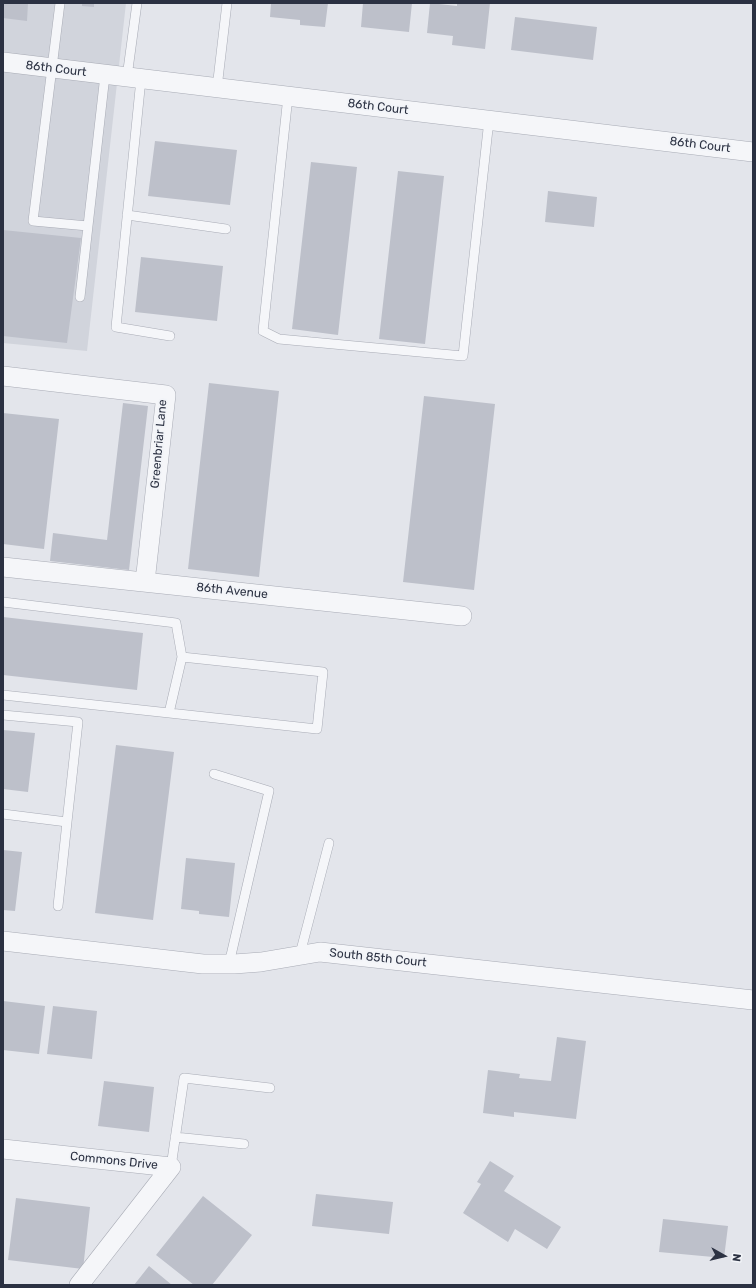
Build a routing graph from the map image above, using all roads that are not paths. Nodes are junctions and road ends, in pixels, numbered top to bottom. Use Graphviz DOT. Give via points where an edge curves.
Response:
graph roads {
  1 [pos="60,3"];
  2 [pos="137,3"];
  3 [pos="227,3"];
  4 [pos="3,62"];
  5 [pos="51,68"];
  6 [pos="105,75"];
  7 [pos="134,78"];
  8 [pos="217,88"];
  9 [pos="288,96"];
  10 [pos="489,120"];
  11 [pos="753,152"];
  12 [pos="127,215"];
  13 [pos="88,226"];
  14 [pos="226,228"];
  15 [pos="80,297"];
  16 [pos="170,336"];
  17 [pos="3,376"];
  18 [pos="3,567"];
  19 [pos="145,582"];
  20 [pos="3,602"];
  21 [pos="462,616"];
  22 [pos="182,657"];
  23 [pos="3,695"];
  24 [pos="169,713"];
  25 [pos="3,715"];
  26 [pos="214,774"];
  27 [pos="3,814"];
  28 [pos="67,822"];
  29 [pos="329,843"];
  30 [pos="58,906"];
  31 [pos="3,941"];
  32 [pos="300,954"];
  33 [pos="229,964"];
  34 [pos="753,1000"];
  35 [pos="270,1088"];
  36 [pos="175,1137"];
  37 [pos="244,1144"];
  38 [pos="3,1149"];
  39 [pos="171,1167"];
  40 [pos="79,1285"];
  1 -- 5 [label="lane"];
  2 -- 7 [label="lane"];
  3 -- 8 [label="lane"];
  4 -- 5 [label="street, 86th Court"];
  5 -- 6 [label="street, 86th Court"];
  5 -- 13 [label="lane" via="33,221"];
  6 -- 7 [label="street, 86th Court"];
  6 -- 13 [label="lane"];
  7 -- 8 [label="street, 86th Court"];
  7 -- 12 [label="lane"];
  8 -- 9 [label="street, 86th Court"];
  9 -- 10 [label="street, 86th Court"];
  9 -- 10 [label="lane" via="263,331 279,339 463,356"];
  10 -- 11 [label="street, 86th Court"];
  12 -- 14 [label="lane"];
  12 -- 16 [label="lane" via="116,328"];
  13 -- 15 [label="lane"];
  17 -- 19 [label="street, Greenbriar Lane" via="166,395"];
  18 -- 19 [label="street, 86th Avenue"];
  19 -- 21 [label="street, 86th Avenue"];
  20 -- 22 [label="lane" via="176,623"];
  22 -- 24 [label="lane"];
  22 -- 24 [label="lane" via="323,672 317,729"];
  23 -- 24 [label="lane"];
  25 -- 28 [label="lane" via="78,722"];
  26 -- 33 [label="lane" via="269,791"];
  27 -- 28 [label="lane"];
  28 -- 30 [label="lane"];
  29 -- 32 [label="lane"];
  31 -- 33 [label="street, South 85th Court" via="203,964"];
  32 -- 33 [label="street, South 85th Court" via="261,962"];
  32 -- 34 [label="street, South 85th Court" via="348,954"];
  35 -- 36 [label="lane" via="184,1078"];
  36 -- 37 [label="lane"];
  36 -- 39 [label="lane"];
  38 -- 39 [label="street, Commons Drive"];
  39 -- 40 [label="street, Commons Drive"];
}
